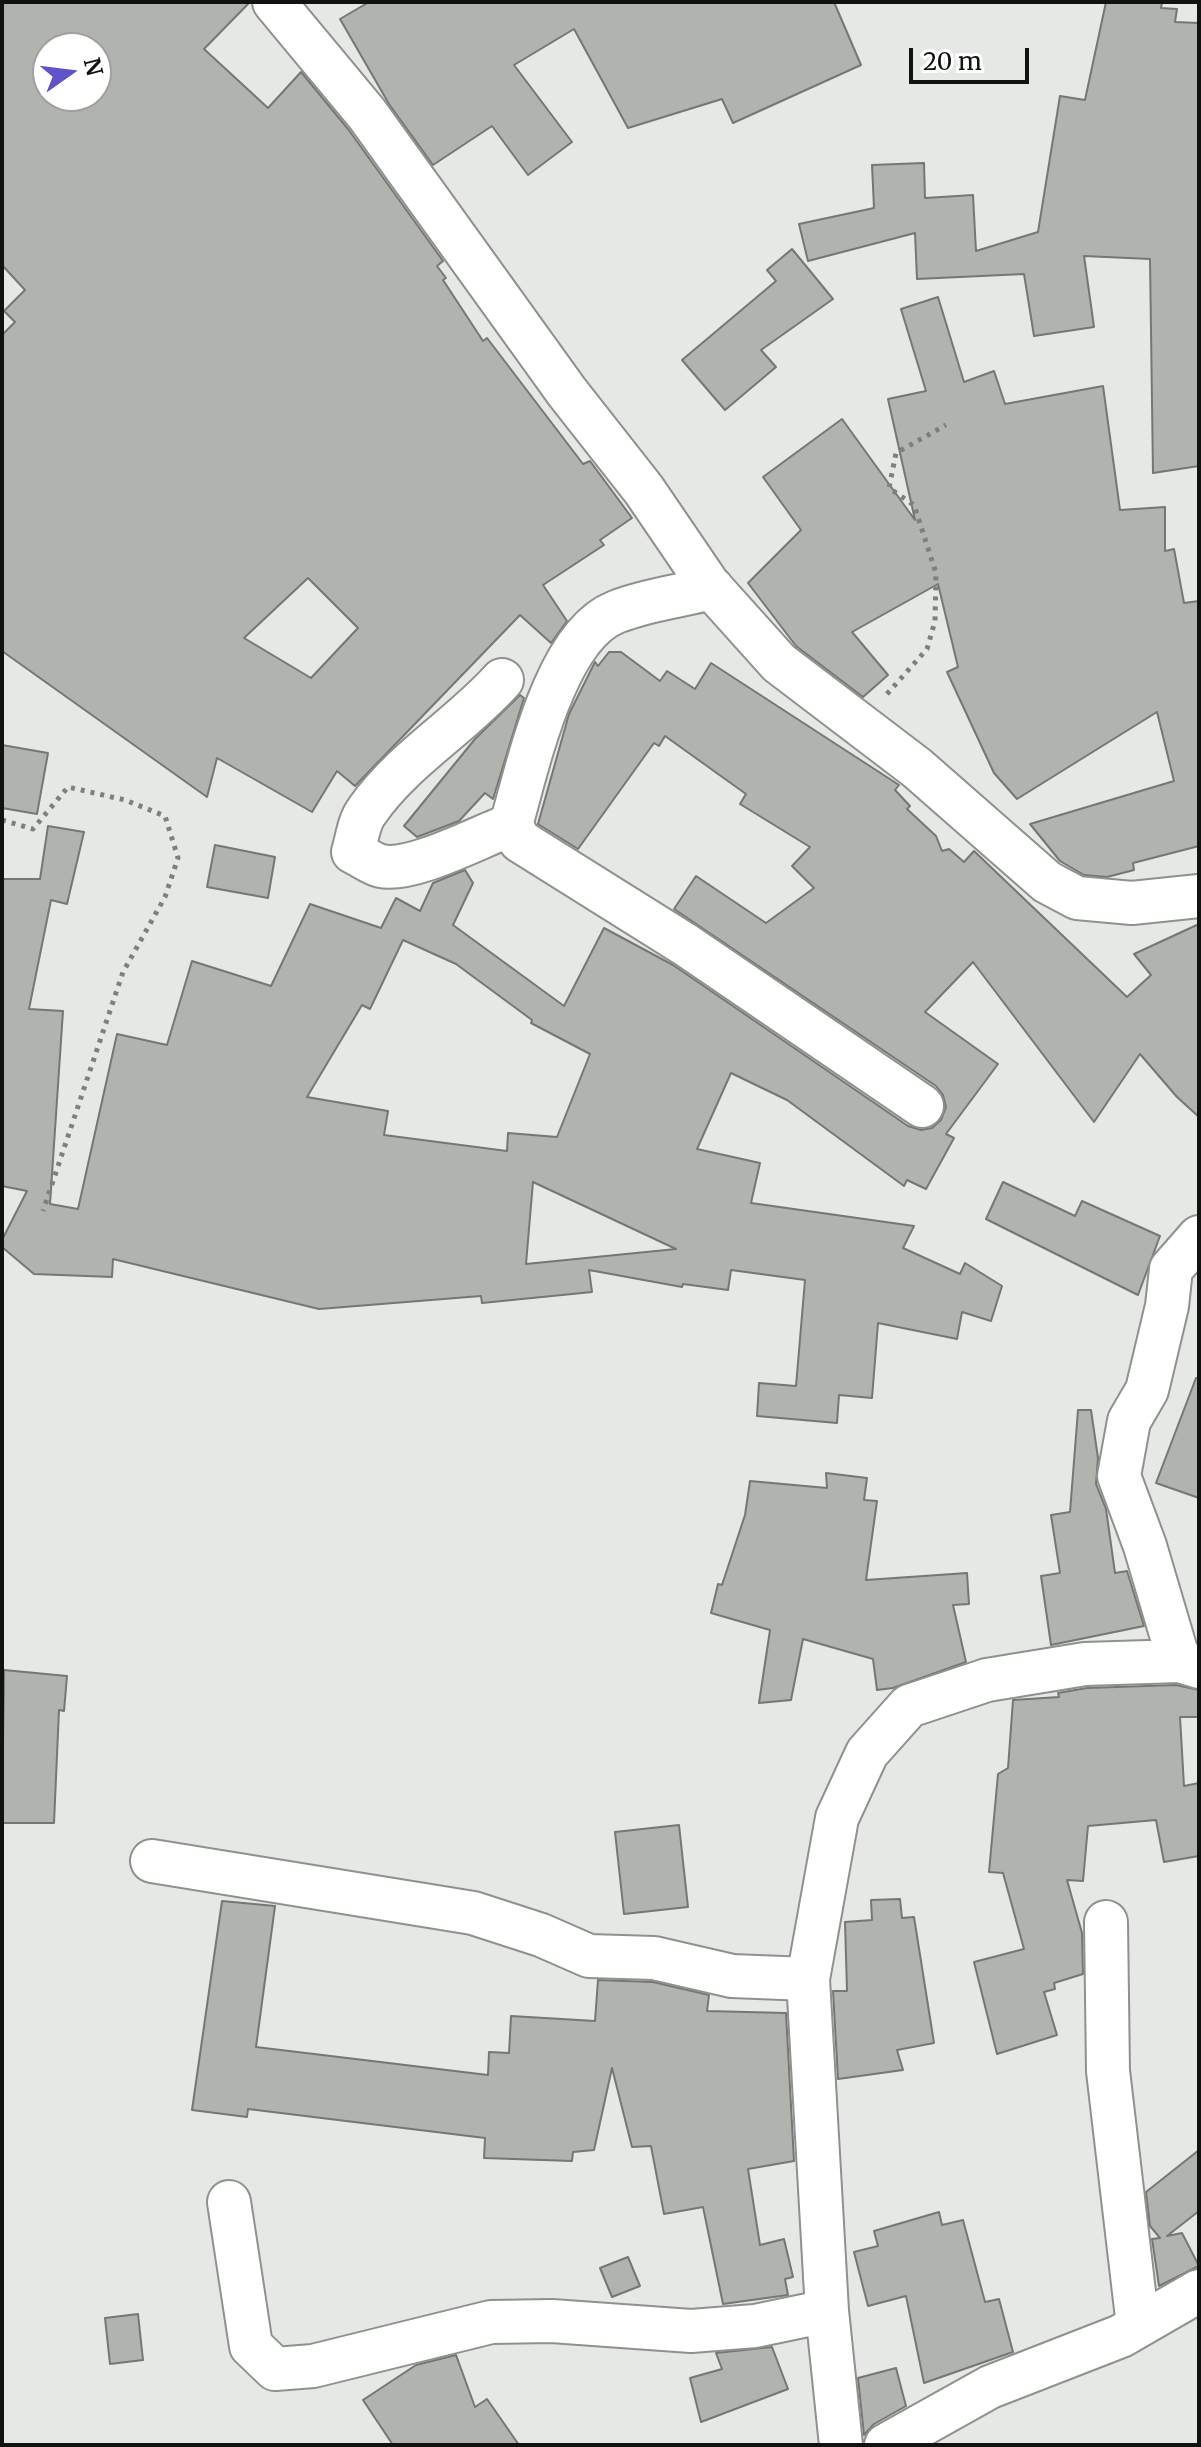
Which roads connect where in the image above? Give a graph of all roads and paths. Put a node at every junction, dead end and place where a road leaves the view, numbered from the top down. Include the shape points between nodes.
1 (274, 2) edge
2 (946, 425) dead end
3 (712, 588) junction
4 (502, 680) dead end
5 (861, 726) junction
6 (2, 820) edge
7 (511, 825) junction
8 (1199, 896) edge
9 (922, 1106) dead end
10 (43, 1211) dead end
11 (1199, 1237) edge
12 (1189, 1664) edge
13 (152, 1861) dead end
14 (1106, 1922) dead end
15 (808, 1979) junction
16 (229, 2202) dead end
17 (1199, 2291) edge
18 (827, 2311) junction
19 (1138, 2326) junction
20 (841, 2445) edge
21 (886, 2445) edge

1 - 3 street via 358,103
2 - 5 path via 896,453 889,488 914,505 936,573 935,621 927,649
3 - 5 street via 779,663
3 - 7 street via 615,612 584,633 558,676
4 - 7 street via 365,812 353,852 382,867 422,862
5 - 8 street via 1047,882 1077,898 1132,903
6 - 10 path via 33,829 68,787 165,816 178,858 165,897 123,972
7 - 9 street via 520,841 686,945
11 - 12 street via 1171,1269 1147,1390 1129,1421 1119,1476
12 - 15 street via 1085,1664 987,1680 909,1706 867,1753 837,1818
13 - 15 street via 473,1913 589,1956 654,1958 732,1976
14 - 19 street via 1108,2071
15 - 18 street
16 - 18 street via 251,2346 275,2369 313,2366 491,2322 691,2331 755,2326
17 - 19 street
18 - 20 street
19 - 21 street via 990,2387

